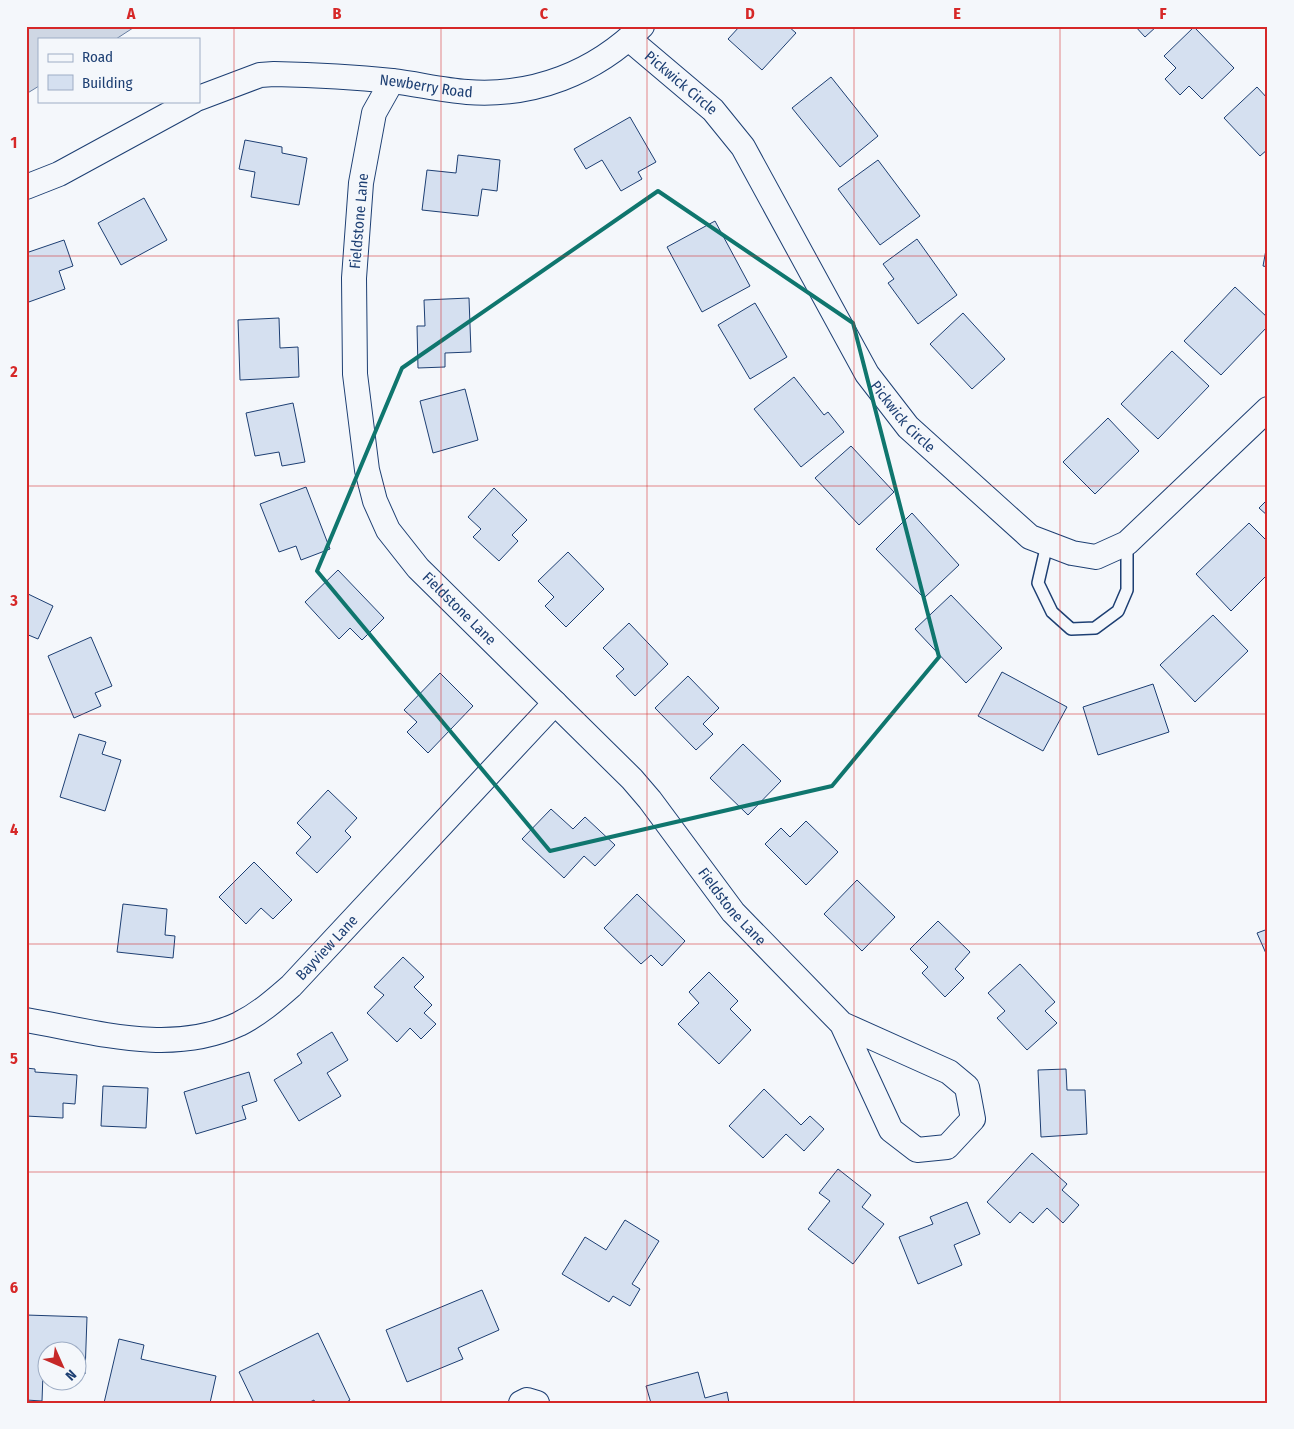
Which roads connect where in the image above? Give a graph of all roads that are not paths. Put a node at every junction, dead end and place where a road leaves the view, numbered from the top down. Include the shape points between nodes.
1 (635, 33) edge
2 (392, 81) junction
3 (200, 98) edge
4 (191, 102) edge
5 (26, 187) edge
6 (1268, 409) edge
7 (1127, 543) junction
8 (1047, 544) junction
9 (555, 703) junction
10 (26, 1020) edge
11 (842, 1024) junction
12 (521, 1403) edge
13 (537, 1403) edge

1 - 2 street, Newberry Road via 604,58 572,76 538,87 502,93 466,92
1 - 8 street, Pickwick Circle via 713,110 743,147 867,374 908,427 1030,537
2 - 3 street, Newberry Road via 260,75
2 - 9 street, Fieldstone Lane via 374,113 365,155 354,278 356,374 367,470 375,501 388,530 407,556
4 - 5 street via 59,174
6 - 7 street, Pickwick Circle
7 - 8 street, Pickwick Circle via 1096,557
7 - 8 lane via 1127,590 1118,611 1095,628 1071,629 1052,612 1038,583
9 - 10 street, Bayview Lane via 291,986 267,1007 239,1024 208,1035 176,1041 144,1041
9 - 11 street, Fieldstone Lane via 632,779 733,912
11 - 11 street, Fieldstone Lane via 891,1130 917,1150 947,1148 973,1119 967,1087 949,1072
12 - 13 street via 527,1400

